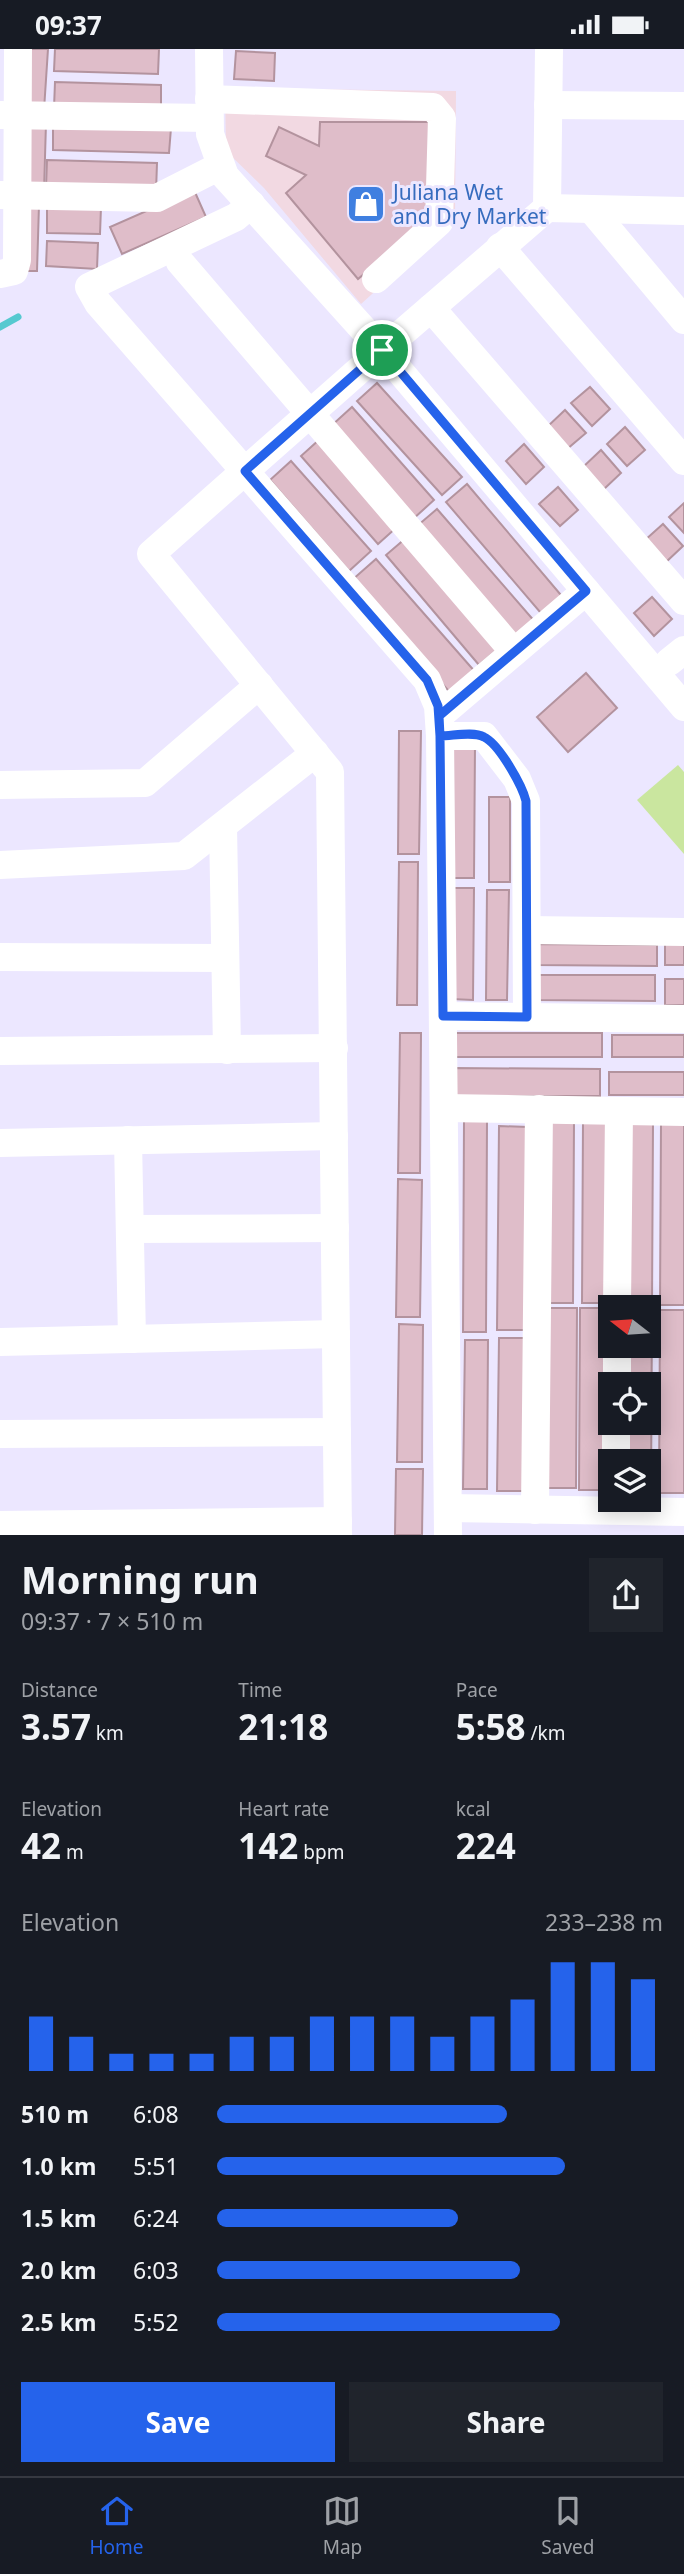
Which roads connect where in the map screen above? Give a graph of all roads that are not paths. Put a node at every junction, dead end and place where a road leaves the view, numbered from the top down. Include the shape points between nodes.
1 (18, 49) edge
2 (209, 49) edge
3 (549, 49) edge
4 (548, 105) junction
5 (684, 106) edge
6 (209, 109) junction
7 (9, 115) edge
8 (220, 166) junction
9 (8, 195) edge
10 (251, 204) junction
11 (547, 208) junction
12 (591, 209) junction
13 (684, 211) edge
14 (500, 247) junction
15 (180, 262) dead end
16 (0, 274) edge
17 (376, 279) dead end
18 (431, 308) junction
19 (680, 310) edge
20 (388, 345) junction
21 (311, 413) junction
22 (684, 461) edge
23 (245, 471) junction
24 (586, 591) junction
25 (684, 601) edge
26 (514, 652) junction
27 (259, 685) junction
28 (684, 707) edge
29 (440, 726) junction
30 (315, 753) junction
31 (0, 785) edge
32 (223, 826) junction
33 (0, 865) edge
34 (527, 930) junction
35 (684, 932) edge
36 (0, 957) edge
37 (225, 958) junction
38 (443, 1016) junction
39 (527, 1017) junction
40 (684, 1019) edge
41 (334, 1048) junction
42 (227, 1049) junction
43 (0, 1051) edge
44 (444, 1108) junction
45 (539, 1109) junction
46 (619, 1111) junction
47 (684, 1112) edge
48 (334, 1136) junction
49 (128, 1140) junction
50 (0, 1143) edge
51 (335, 1228) junction
52 (130, 1229) junction
53 (617, 1295) edge
54 (336, 1334) junction
55 (132, 1339) junction
56 (0, 1342) edge
57 (337, 1432) junction
58 (0, 1434) edge
59 (598, 1506) edge
60 (536, 1510) junction
61 (661, 1510) edge
62 (684, 1512) edge
63 (448, 1521) edge
64 (0, 1525) edge
65 (338, 1528) edge

1 - 7 street
2 - 6 street
3 - 4 street
4 - 5 street
4 - 11 street
6 - 7 street
6 - 8 street via 210,134
6 - 17 street via 433,107 440,112 439,222
7 - 9 street
8 - 9 street via 157,198
8 - 10 street
9 - 16 street via 18,260 14,271
10 - 20 street
10 - 23 street via 236,217 89,287
11 - 12 street
11 - 14 street
12 - 13 street
12 - 19 street
14 - 18 street
14 - 22 street
15 - 21 street
18 - 20 street
18 - 25 street
20 - 21 street
20 - 24 street
21 - 23 street
21 - 26 street
23 - 27 street via 151,554
23 - 29 street via 427,680 435,694
24 - 26 street
24 - 28 street
26 - 29 street
27 - 30 street
27 - 31 street via 145,783
29 - 34 street via 484,736 522,787 526,801
29 - 38 street
30 - 32 street
30 - 41 street via 330,772
32 - 33 street via 184,856
32 - 37 street
34 - 35 street
34 - 39 street
36 - 37 street
37 - 42 street
38 - 39 street
38 - 44 street
39 - 40 street
41 - 42 street
41 - 48 street
42 - 43 street
44 - 45 street
44 - 63 street
45 - 46 street
45 - 60 street
46 - 47 street
46 - 53 street
48 - 49 street
48 - 51 street
49 - 50 street
49 - 52 street
51 - 52 street
51 - 54 street
52 - 55 street
54 - 55 street
54 - 57 street
55 - 56 street
57 - 58 street
57 - 65 street
59 - 60 street
60 - 63 street
61 - 62 street
64 - 65 street

